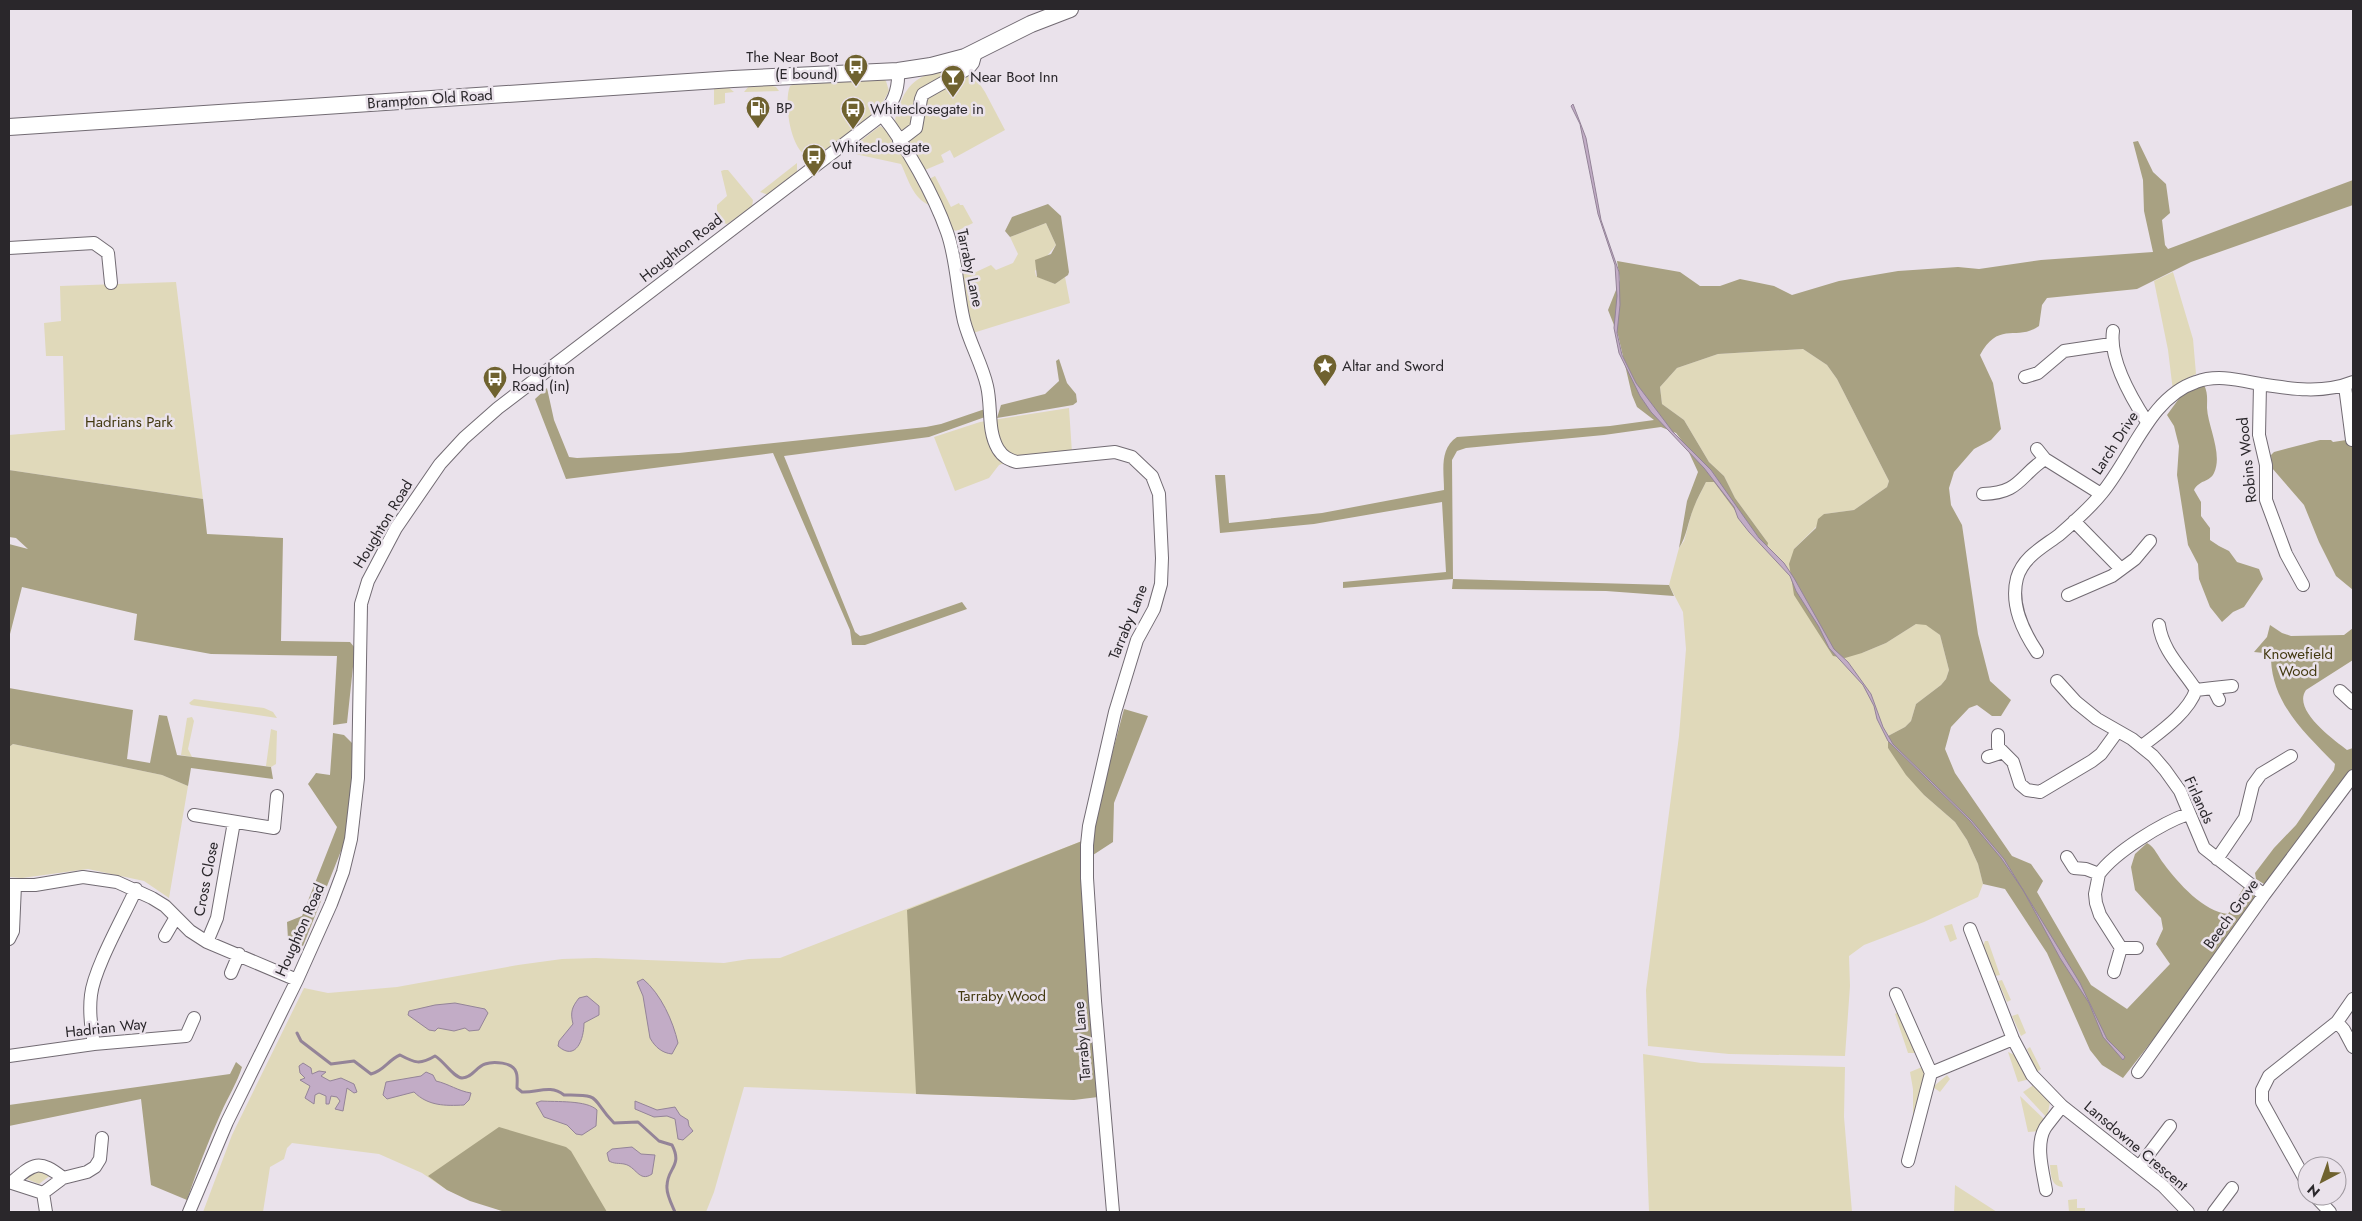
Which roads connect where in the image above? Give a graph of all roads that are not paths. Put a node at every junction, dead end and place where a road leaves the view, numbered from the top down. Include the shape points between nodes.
1 (1070, 9) edge
2 (976, 52) junction
3 (898, 71) junction
4 (882, 115) junction
5 (9, 127) edge
6 (899, 141) junction
7 (9, 248) edge
8 (111, 283) dead end
9 (2023, 377) dead end
10 (2260, 384) junction
11 (2349, 384) edge
12 (2147, 422) junction
13 (2352, 440) edge
14 (2037, 449) dead end
15 (2045, 459) junction
16 (1983, 494) dead end
17 (2102, 494) junction
18 (2074, 521) junction
19 (2150, 541) dead end
20 (2120, 568) junction
21 (2303, 584) dead end
22 (2068, 595) dead end
23 (2159, 625) dead end
24 (2038, 652) dead end
25 (2058, 682) dead end
26 (2232, 686) dead end
27 (2196, 690) junction
28 (2340, 691) dead end
29 (2353, 703) edge
30 (2117, 732) junction
31 (1998, 735) dead end
32 (2142, 746) junction
33 (2002, 752) junction
34 (2291, 756) dead end
35 (1988, 757) dead end
36 (2353, 776) edge
37 (277, 796) dead end
38 (2188, 814) junction
39 (194, 815) dead end
40 (234, 822) junction
41 (2067, 857) dead end
42 (2217, 859) junction
43 (2098, 874) junction
44 (12, 885) edge
45 (136, 889) junction
46 (2264, 894) junction
47 (176, 917) junction
48 (1970, 929) dead end
49 (165, 936) dead end
50 (9, 939) edge
51 (207, 942) junction
52 (2121, 948) junction
53 (2137, 948) dead end
54 (239, 954) junction
55 (2114, 972) dead end
56 (231, 973) dead end
57 (296, 980) junction
58 (1896, 994) dead end
59 (2353, 999) edge
60 (194, 1018) dead end
61 (2337, 1022) junction
62 (2013, 1039) junction
63 (94, 1044) junction
64 (2353, 1047) edge
65 (9, 1056) edge
66 (2138, 1072) dead end
67 (1931, 1073) junction
68 (2062, 1106) junction
69 (2170, 1126) dead end
70 (102, 1138) dead end
71 (1908, 1162) dead end
72 (2297, 1165) edge
73 (2139, 1167) junction
74 (63, 1178) junction
75 (10, 1182) edge
76 (2232, 1188) dead end
77 (2046, 1190) dead end
78 (44, 1192) junction
79 (46, 1212) edge
80 (189, 1212) edge
81 (1113, 1212) edge
82 (2188, 1212) edge
83 (2214, 1212) edge

1 - 2 main road, Brampton Old Road via 1031,24
2 - 3 main road, Brampton Old Road via 931,66
2 - 6 street via 970,68 923,94 916,128
3 - 4 street, Houghton Road via 896,93
3 - 5 main road, Brampton Old Road
4 - 6 street, Tarraby Lane
4 - 57 street, Houghton Road via 498,408 464,438 427,481 374,568 360,604 358,778 351,839 331,904
6 - 81 street, Tarraby Lane via 922,180 952,249 964,322 986,384 990,426 998,450 1005,458 1016,462 1115,452 1126,454 1152,476 1160,494 1162,558 1158,594 1127,666 1087,845 1095,1001
7 - 8 street via 94,243 108,254
9 - 12 street via 2038,372 2064,351 2112,338 2130,392
10 - 11 street, Larch Drive via 2316,390
10 - 12 street, Larch Drive via 2230,378 2196,382 2173,395
10 - 21 street, Robins Wood via 2259,435 2266,465 2266,500 2286,554
11 - 13 street, Larch Drive
12 - 17 street, Larch Drive
14 - 15 street
15 - 16 street via 2009,490
15 - 17 street
17 - 18 street, Larch Drive
18 - 20 street
18 - 24 street, Larch Drive via 2028,559 2017,577 2015,599 2019,619
19 - 20 street via 2135,559
20 - 22 street via 2106,580
23 - 27 street via 2167,651
25 - 30 street, Firlands via 2076,702
26 - 27 street via 2216,694
27 - 32 street via 2182,711
28 - 29 street
30 - 32 street, Firlands
30 - 33 street via 2101,754 2040,792 2027,790 2020,784 2013,762
31 - 33 street via 1998,747
32 - 38 street, Firlands via 2173,780
33 - 35 street
34 - 42 street via 2261,774 2252,785 2245,818
36 - 46 street, Beech Grove
37 - 40 street via 274,828
38 - 42 street, Firlands via 2204,848
38 - 43 street via 2156,828 2110,860
39 - 40 street
40 - 51 street, Cross Close via 218,918
41 - 43 street via 2074,868
42 - 46 street, Firlands
43 - 52 street via 2096,903
44 - 45 street via 35,885 83,876
44 - 50 street via 13,931
45 - 47 street via 165,906
45 - 63 street via 91,993
46 - 66 street, Beech Grove
47 - 49 street
47 - 51 street
48 - 62 street, Lansdowne Crescent
51 - 54 street
52 - 53 street
52 - 55 street
54 - 56 street
54 - 57 street
57 - 80 street, Houghton Road via 227,1122
58 - 67 street
59 - 61 street
60 - 63 street, Hadrian Way via 186,1036
61 - 64 street
61 - 72 street via 2269,1076 2262,1090 2262,1102
62 - 67 street
62 - 68 street, Lansdowne Crescent via 2032,1075
63 - 65 street, Hadrian Way
67 - 71 street
68 - 73 street, Lansdowne Crescent
68 - 77 street, Lansdowne Crescent via 2044,1130 2041,1160
69 - 73 street
70 - 74 street via 100,1159 95,1166 87,1172
73 - 82 street, Lansdowne Crescent
74 - 75 street via 48,1166 38,1164
74 - 78 street
75 - 78 street
76 - 83 street
78 - 79 street

